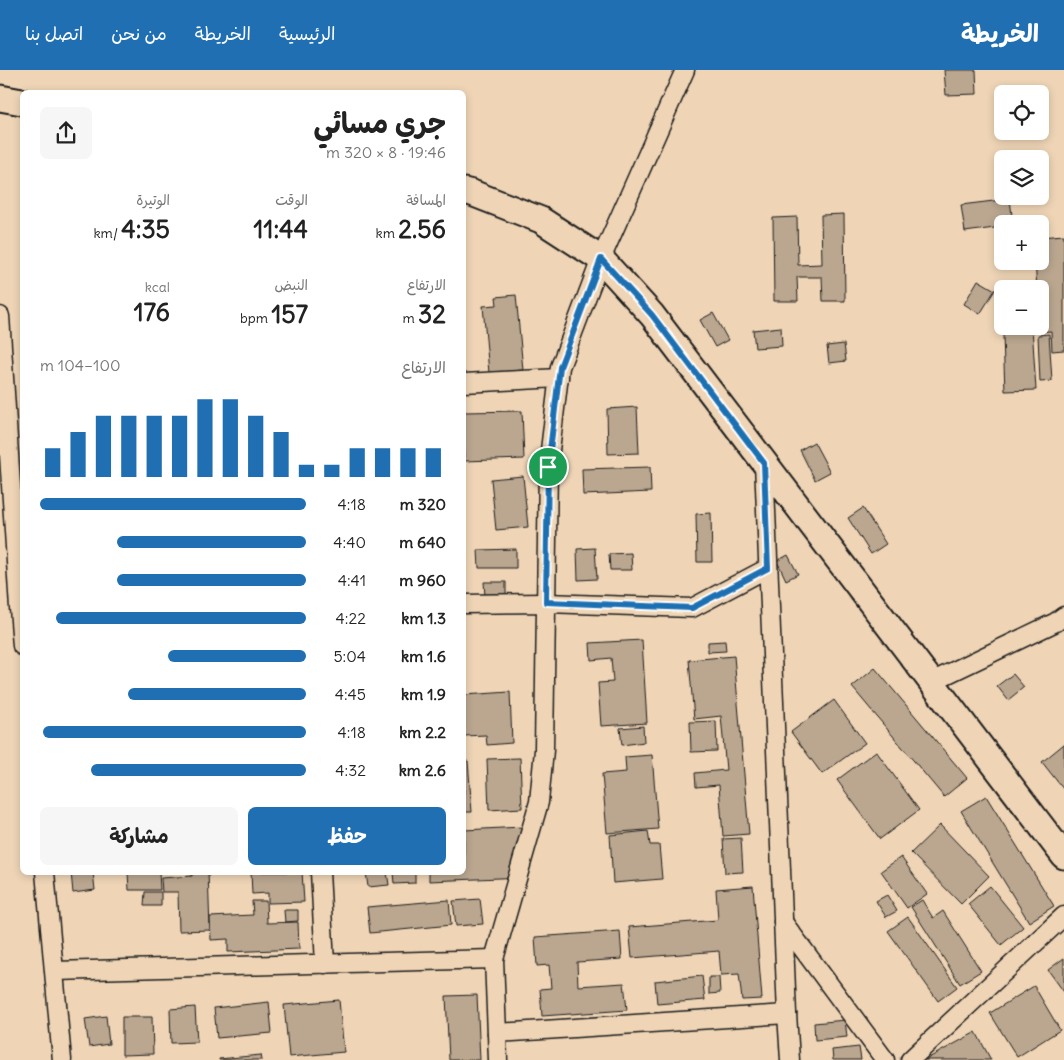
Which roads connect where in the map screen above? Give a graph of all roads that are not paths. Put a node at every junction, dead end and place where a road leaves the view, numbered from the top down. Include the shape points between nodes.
1 (684, 70) edge
2 (0, 98) edge
3 (20, 102) edge
4 (466, 192) edge
5 (601, 259) junction
6 (0, 316) edge
7 (559, 378) junction
8 (466, 384) edge
9 (14, 409) edge
10 (764, 463) junction
11 (768, 568) junction
12 (20, 573) edge
13 (546, 602) junction
14 (466, 604) edge
15 (1064, 616) edge
16 (931, 682) junction
17 (1064, 856) edge
18 (45, 875) edge
19 (320, 875) edge
20 (1064, 916) edge
21 (783, 922) junction
22 (494, 960) junction
23 (325, 964) junction
24 (55, 971) junction
25 (787, 1014) junction
26 (497, 1033) junction
27 (882, 1058) edge
28 (62, 1060) edge
29 (498, 1060) edge
30 (790, 1060) edge
31 (910, 1060) edge

1 - 5 street
2 - 3 street
4 - 5 street via 541,220
5 - 7 street via 560,367
5 - 10 street via 652,315
6 - 9 street
7 - 8 street
7 - 13 street via 548,467
9 - 12 street
10 - 11 street
10 - 16 street
11 - 13 street via 692,608
11 - 21 street
13 - 14 street
13 - 22 street via 544,750 539,802
15 - 16 street
16 - 17 street
18 - 24 street
19 - 23 street
20 - 31 street
21 - 25 street
21 - 27 street
22 - 23 street
22 - 26 street
23 - 24 street
24 - 28 street
25 - 26 street
25 - 30 street
26 - 29 street

